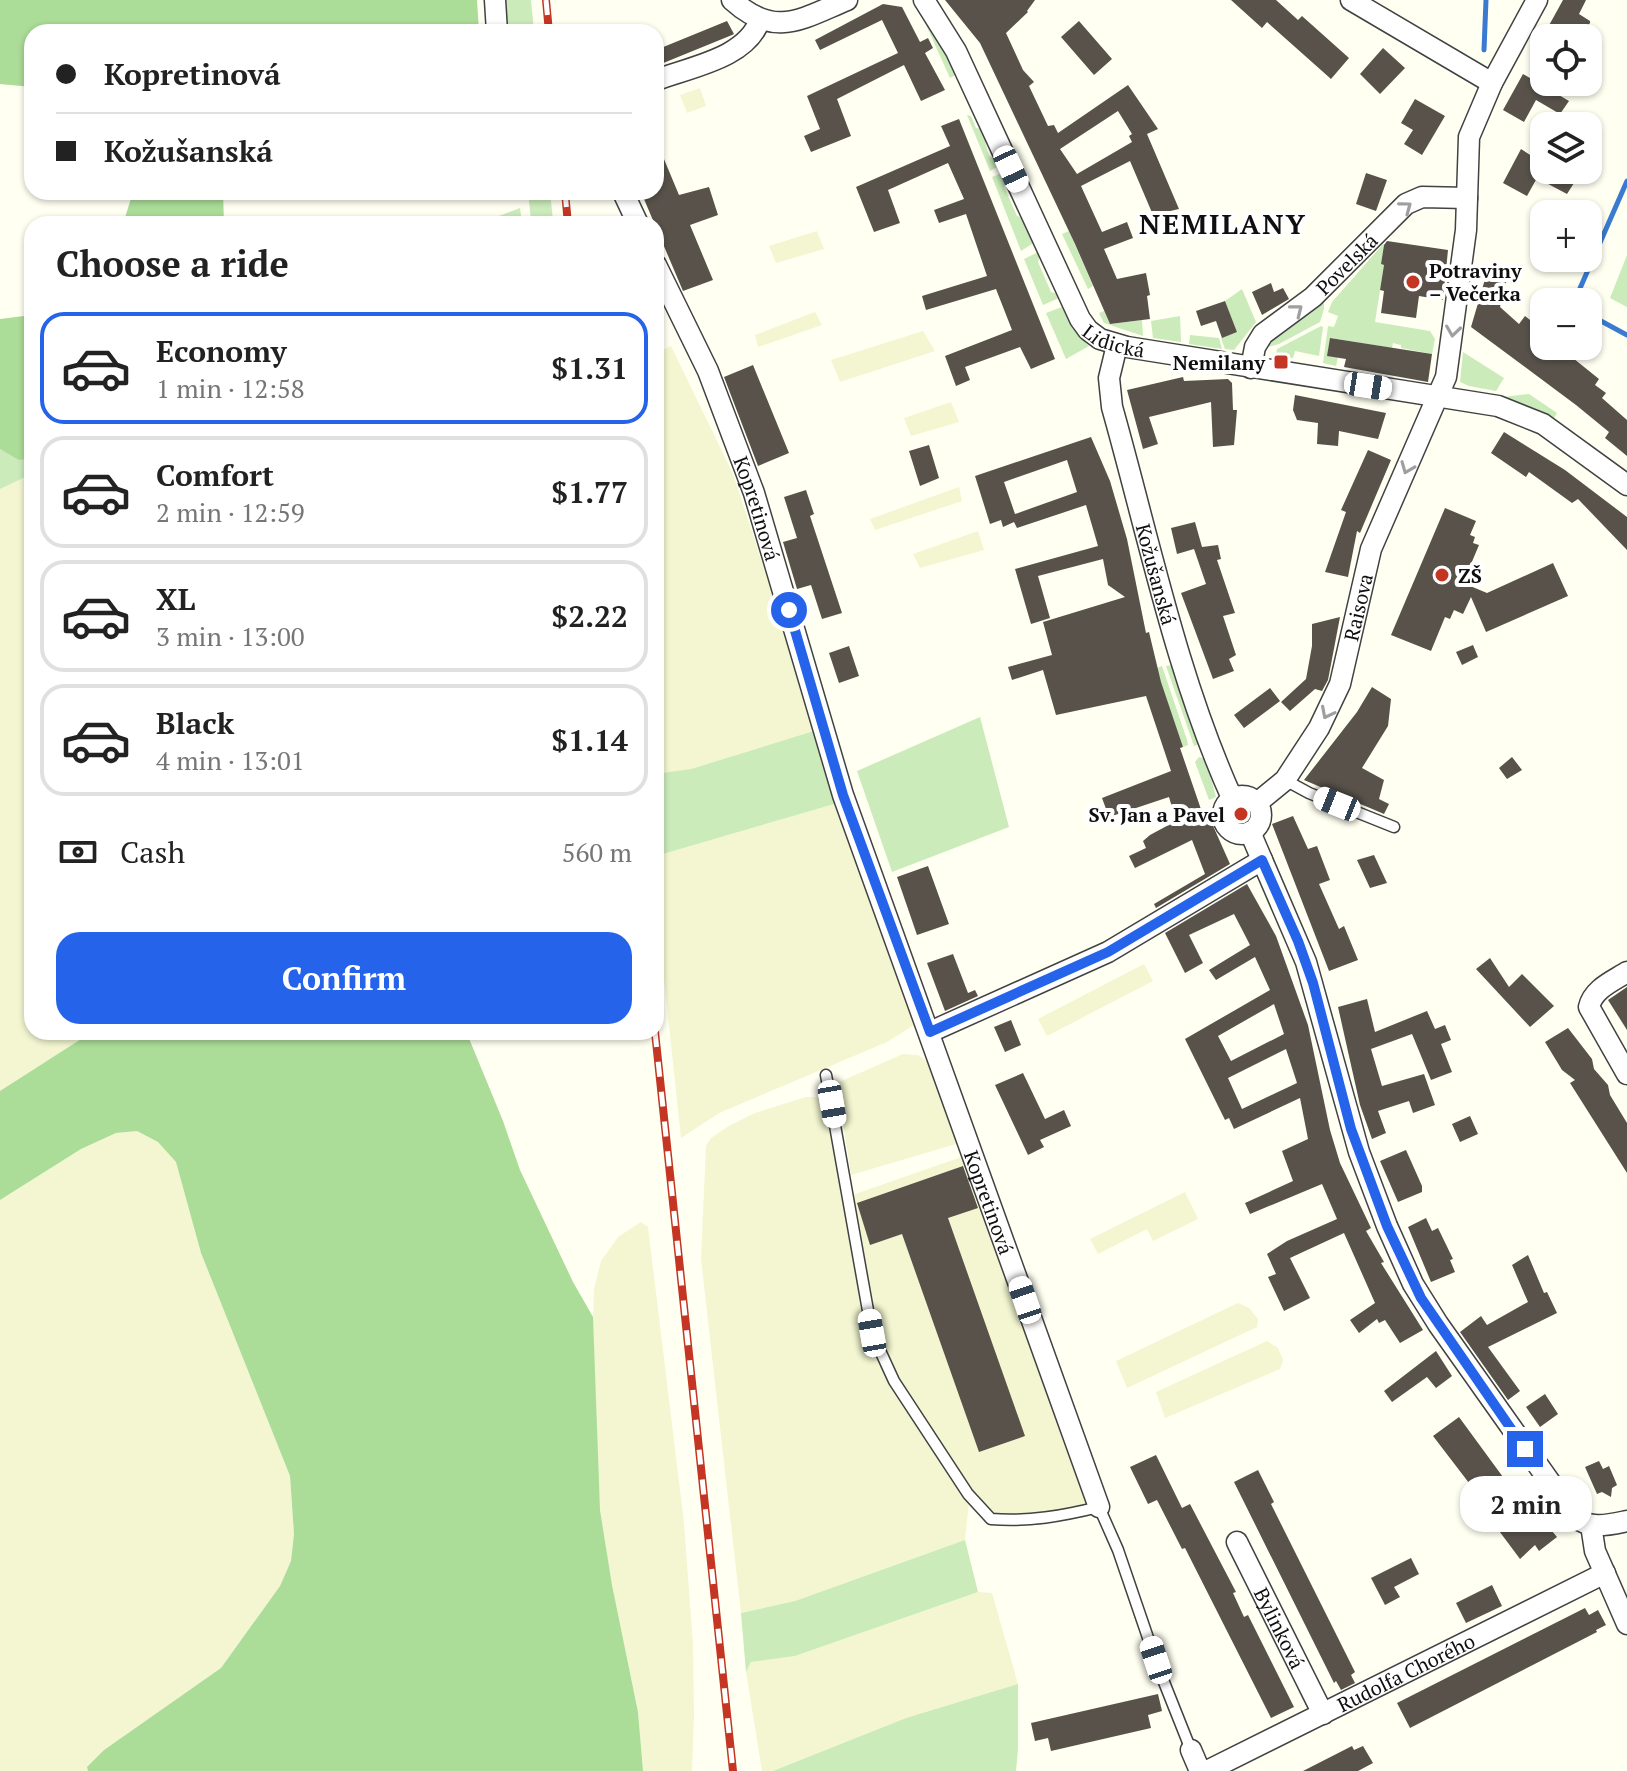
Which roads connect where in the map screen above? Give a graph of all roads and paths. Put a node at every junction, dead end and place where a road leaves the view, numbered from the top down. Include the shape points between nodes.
1 (495, 0) edge
2 (732, 0) edge
3 (847, 0) edge
4 (924, 0) edge
5 (1351, 0) edge
6 (1537, 0) edge
7 (760, 19) junction
8 (496, 24) edge
9 (664, 77) edge
10 (1492, 83) junction
11 (1467, 198) junction
12 (664, 281) edge
13 (1117, 345) junction
14 (1251, 368) junction
15 (1440, 397) junction
16 (1627, 485) edge
17 (1285, 780) junction
18 (1232, 798) junction
19 (1257, 803) junction
20 (1394, 827) dead end
21 (1250, 832) junction
22 (1262, 860) junction
23 (1627, 972) edge
24 (930, 1032) junction
25 (1627, 1074) edge
26 (826, 1075) dead end
27 (1099, 1507) junction
28 (1627, 1521) edge
29 (1591, 1525) junction
30 (1237, 1542) dead end
31 (1605, 1573) junction
32 (1627, 1624) edge
33 (1323, 1714) junction
34 (1191, 1750) joint
35 (1200, 1771) edge
36 (1207, 1771) edge

1 - 8 street
2 - 7 street
3 - 7 street via 790,22
4 - 13 street, Lidická via 956,51 1080,319 1090,332
5 - 10 street
6 - 10 street
7 - 9 street via 753,36 739,47
10 - 11 street via 1469,137
14 -> 11 street, Povelská via 1263,334 1313,297 1406,204 1422,197
11 -> 15 street via 1462,267
12 - 24 street, Kopretinová via 708,371 749,479 843,795
13 - 14 street, Lidická
13 - 18 street, Kožušanská via 1109,378 1112,407 1173,633
14 - 15 street, Lidická
15 - 16 street, Lidická via 1484,402 1528,417
15 -> 17 street, Raisova via 1371,549 1340,684
17 - 19 street, Raisova
17 - 20 lane
18 - 19 street via 1248,797
18 - 21 street, Kožušanská via 1224,808 1224,820 1237,833
19 - 21 street via 1260,819
21 - 22 street, Kožušanská
22 - 24 street via 1108,952
22 - 29 street, Kožušanská via 1313,983 1359,1152 1413,1284 1547,1481 1574,1516
23 - 25 street via 1594,994 1589,1007
24 - 27 street, Kopretinová
26 - 27 lane via 872,1333 894,1381 968,1494 991,1519 1025,1521
27 - 34 lane
28 - 29 street
29 - 31 street
30 - 33 street, Bylinková
31 - 32 street
31 - 33 street, Rudolfa Chorého
33 - 36 street, Rudolfa Chorého
34 - 35 street

